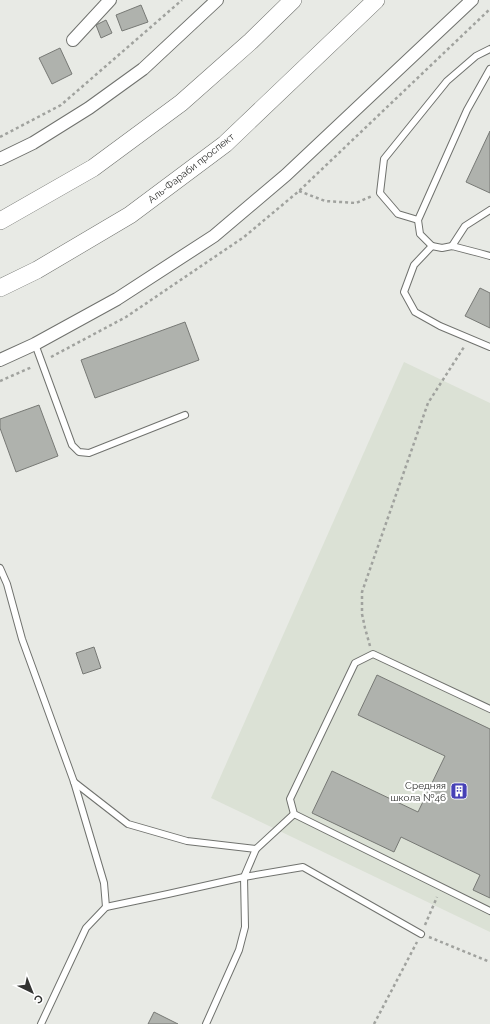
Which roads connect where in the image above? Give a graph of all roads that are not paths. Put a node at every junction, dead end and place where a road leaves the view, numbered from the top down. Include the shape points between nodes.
1 (110, 0) edge
2 (218, 0) edge
3 (293, 0) edge
4 (376, 0) edge
5 (472, 0) edge
6 (73, 40) dead end
7 (490, 49) edge
8 (490, 69) edge
9 (0, 159) edge
10 (490, 210) edge
11 (0, 220) edge
12 (418, 220) junction
13 (432, 246) junction
14 (452, 246) junction
15 (490, 256) edge
16 (0, 288) edge
17 (35, 344) junction
18 (490, 347) edge
19 (0, 360) edge
20 (185, 415) dead end
21 (0, 568) edge
22 (490, 709) edge
23 (74, 782) junction
24 (294, 814) junction
25 (256, 849) junction
26 (244, 876) junction
27 (106, 907) junction
28 (490, 911) edge
29 (421, 934) road end
30 (41, 1024) edge
31 (206, 1024) edge

1 - 6 street
2 - 9 street via 143,69 90,108 33,143
3 - 11 street via 181,103 93,168
4 - 16 street, Аль-Фараби проспект via 225,144 130,215 37,270
5 - 17 street via 286,175 214,236 117,299
7 - 12 lane via 476,56 446,81 384,159 380,193 398,214
8 - 12 lane via 467,110
10 - 14 lane via 465,226
12 - 13 lane via 420,234
13 - 14 lane
13 - 18 lane via 414,265 404,292 415,312 440,326
14 - 15 lane
17 - 19 street
17 - 20 lane via 72,445 79,452 89,453
21 - 23 lane via 7,584 22,640
22 - 24 lane via 373,654 355,663 290,799
23 - 25 lane via 128,824 187,840
23 - 27 lane via 104,882
24 - 25 lane
24 - 28 lane
25 - 26 lane
26 - 27 lane
26 - 29 lane via 303,867
26 - 31 lane via 245,927 239,950
27 - 30 lane via 86,928

